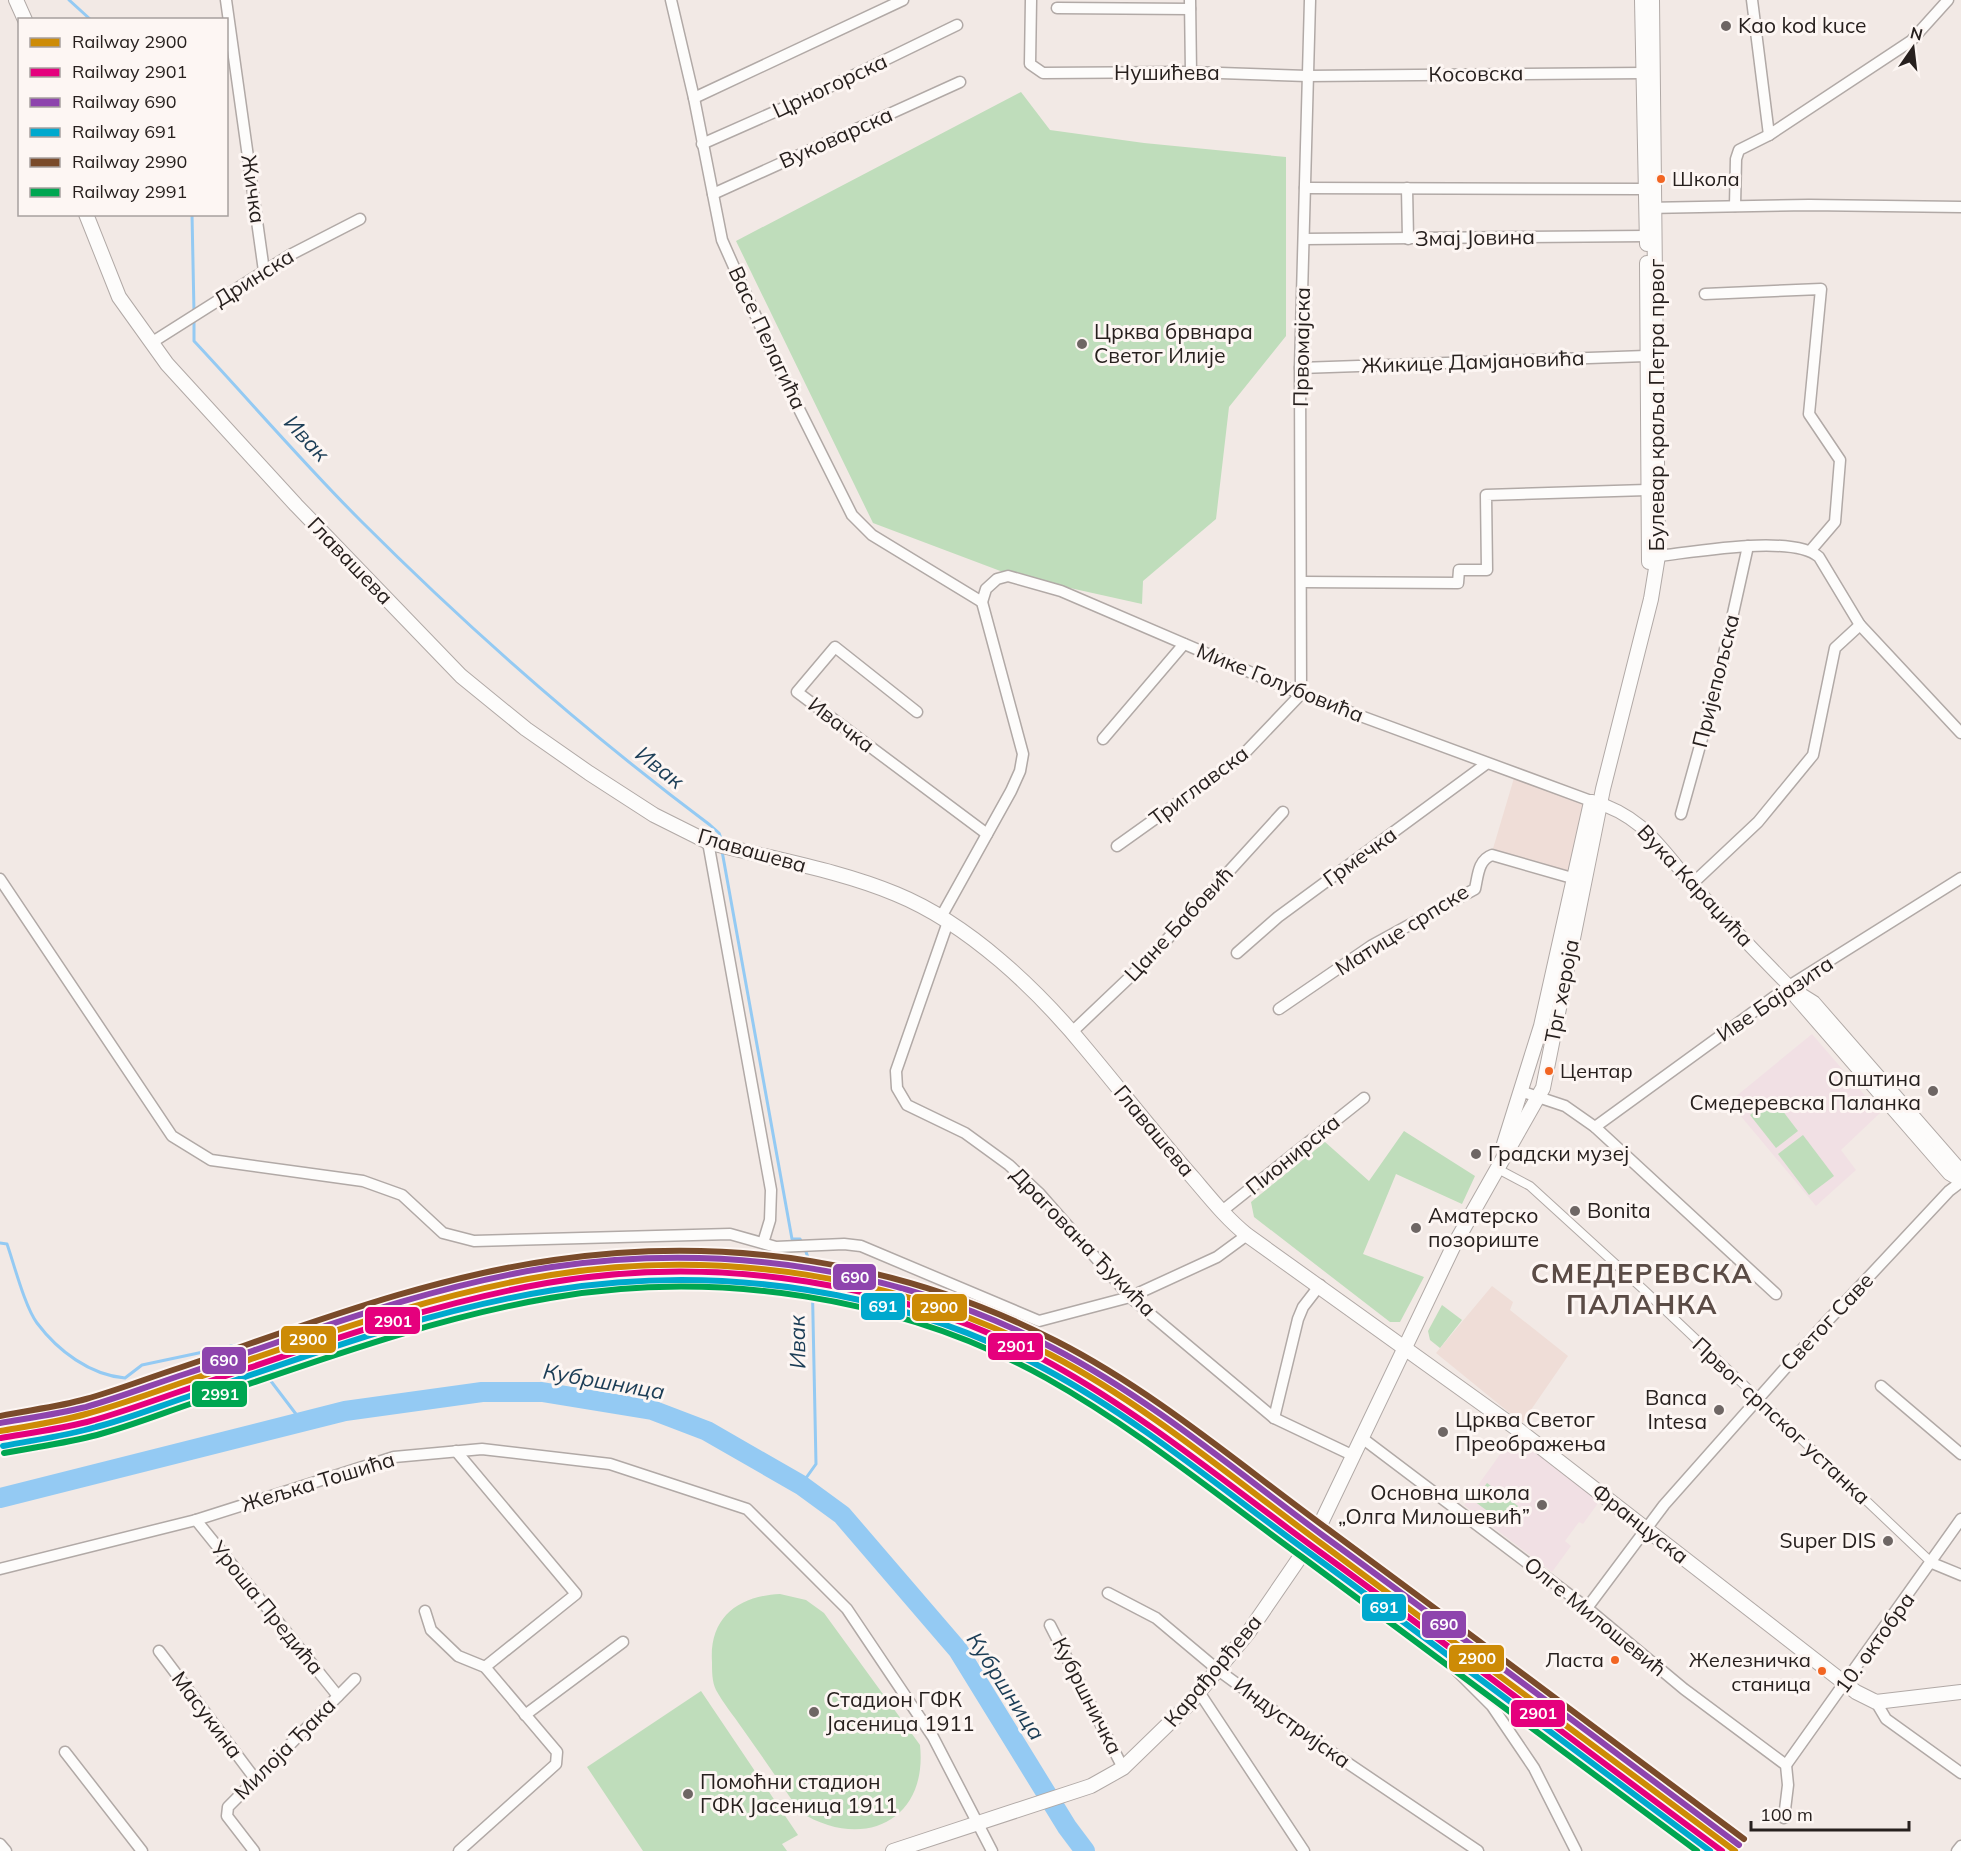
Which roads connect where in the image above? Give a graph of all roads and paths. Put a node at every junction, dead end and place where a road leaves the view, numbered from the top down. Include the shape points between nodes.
1 (16, 0) edge
2 (226, 0) edge
3 (671, 0) edge
4 (903, 0) edge
5 (1031, 0) edge
6 (1310, 0) edge
7 (1642, 0) edge
8 (1652, 0) edge
9 (1752, 0) edge
10 (1948, 0) edge
11 (1146, 4) edge
12 (1190, 5) edge
13 (1057, 8) dead end
14 (24, 18) edge
15 (957, 25) dead end
16 (1191, 72) junction
17 (1644, 73) junction
18 (1307, 76) junction
19 (960, 82) dead end
20 (694, 98) junction
21 (1769, 135) junction
22 (702, 144) junction
23 (1305, 188) junction
24 (1407, 188) junction
25 (1647, 189) junction
26 (713, 194) junction
27 (1735, 206) junction
28 (1961, 207) edge
29 (1651, 208) junction
30 (87, 216) edge
31 (360, 219) dead end
32 (1647, 236) junction
33 (1304, 239) junction
34 (1408, 239) junction
35 (264, 271) junction
36 (1705, 294) dead end
37 (151, 344) junction
38 (1646, 356) junction
39 (1300, 368) junction
40 (1647, 490) junction
41 (1748, 546) junction
42 (1811, 550) junction
43 (1658, 556) junction
44 (1303, 582) junction
45 (982, 602) junction
46 (1860, 625) junction
47 (1184, 644) junction
48 (1302, 694) junction
49 (917, 712) dead end
50 (1961, 733) edge
51 (1103, 739) dead end
52 (1485, 764) junction
53 (1595, 802) junction
54 (1283, 812) dead end
55 (1681, 814) dead end
56 (987, 834) junction
57 (712, 843) junction
58 (1117, 846) dead end
59 (0, 879) edge
60 (1961, 879) edge
61 (1580, 880) junction
62 (1692, 884) junction
63 (945, 920) junction
64 (1237, 953) dead end
65 (1789, 986) junction
66 (1279, 1009) dead end
67 (1072, 1032) junction
68 (1520, 1091) junction
69 (1539, 1095) junction
70 (1364, 1098) dead end
71 (1595, 1127) junction
72 (1496, 1168) junction
73 (1961, 1180) edge
74 (1222, 1211) junction
75 (1247, 1235) junction
76 (763, 1243) junction
77 (1320, 1285) junction
78 (531, 1286) dead end
79 (1776, 1294) dead end
80 (1130, 1297) junction
81 (1404, 1347) junction
82 (1881, 1386) dead end
83 (1756, 1399) junction
84 (1274, 1418) junction
85 (1362, 1437) junction
86 (456, 1451) junction
87 (1961, 1454) edge
88 (1354, 1456) junction
89 (1961, 1519) edge
90 (196, 1520) junction
91 (1646, 1528) junction
92 (1307, 1547) junction
93 (1322, 1558) dead end
94 (1932, 1563) junction
95 (0, 1569) edge
96 (1961, 1575) edge
97 (1108, 1593) dead end
98 (1587, 1608) junction
99 (425, 1611) dead end
100 (1050, 1625) dead end
101 (623, 1642) dead end
102 (159, 1651) dead end
103 (485, 1667) junction
104 (1218, 1670) junction
105 (355, 1679) dead end
106 (1845, 1684) junction
107 (1199, 1692) junction
108 (1961, 1692) edge
109 (338, 1696) junction
110 (1876, 1702) junction
111 (525, 1715) junction
112 (65, 1752) dead end
113 (1786, 1765) junction
114 (1124, 1768) junction
115 (1961, 1773) edge
116 (256, 1780) junction
117 (1784, 1818) dead end
118 (980, 1823) junction
119 (0, 1844) edge
120 (1961, 1846) edge
121 (464, 1850) edge
122 (6, 1851) edge
123 (142, 1851) edge
124 (254, 1851) edge
125 (893, 1851) edge
126 (992, 1851) edge
127 (1304, 1851) edge
128 (1478, 1851) edge
129 (1576, 1851) edge
130 (1957, 1851) edge

1 - 14 main road
2 - 35 street, Жичка
3 - 20 street, Васе Пелагића
4 - 20 street
5 - 16 street, Нушићева via 1030,64 1043,73
6 - 18 street, Првомајска
7 - 17 main road, Булевар краља Петра првог
8 - 29 main road, Булевар краља Петра првог
9 - 21 street
10 - 21 street via 1911,41
11 - 12 street
11 - 13 street
12 - 16 street
15 - 22 street, Црногорска
16 - 18 street, Нушићева
17 - 18 street, Косовска
17 - 25 main road, Булевар краља Петра првог
18 - 23 street, Првомајска
19 - 26 street, Вуковарска
20 - 22 street, Васе Пелагића
21 - 27 street via 1739,150
22 - 26 street, Васе Пелагића
23 - 24 street
23 - 33 street, Првомајска
24 - 25 street
24 - 34 street
25 - 29 main road, Булевар краља Петра првог
26 - 45 street, Васе Пелагића via 722,240 782,375 852,515 872,535
27 - 28 street
27 - 29 street
29 - 32 main road, Булевар краља Петра првог
29 - 43 main road, Булевар краља Петра првог
30 - 37 main road, Главашева via 112,284
31 - 35 street, Дринска
32 - 34 street, Змај Јовина
32 - 38 main road, Булевар краља Петра првог
33 - 34 street, Змај Јовина
33 - 39 street, Првомајска
35 - 37 street, Дринска
36 - 42 street via 1821,289 1809,414 1840,460 1835,522
37 - 57 main road, Главашева via 296,505 477,690 589,773 654,815
38 - 39 street, Жикице Дамјановића
38 - 40 main road, Булевар краља Петра првог
39 - 44 street, Првомајска
40 - 44 street via 1486,495 1487,570 1459,570 1458,583
40 - 53 main road, Булевар краља Петра првог via 1646,581
41 - 42 street via 1798,546
41 - 43 street
41 - 55 street, Пријепољска via 1718,681
42 - 46 street
43 - 53 main road, Булевар краља Петра првог via 1651,599
44 - 48 street, Првомајска
45 - 47 street, Мике Голубовића via 986,589 997,579 1008,576 1061,591
45 - 56 street, Драгована Ђукића via 1023,754 1011,791
46 - 50 street
46 - 62 street via 1835,648 1813,755 1758,822
47 - 48 street, Мике Голубовића
47 - 51 street
48 - 52 street, Мике Голубовића
48 - 58 street, Триглавска via 1239,759
49 - 56 street, Ивачка via 835,647 797,692
52 - 53 street, Мике Голубовића
52 - 64 street, Грмечка via 1278,917
53 - 61 main road, Трг хероја
53 - 62 street, Вука Караџића via 1621,811 1638,823
54 - 67 street, Цане Бабовић via 1151,957
56 - 63 street, Драгована Ђукића
57 - 63 main road, Главашева via 861,882 910,900
57 - 76 street via 771,1190 770,1220
59 - 76 street via 172,1136 211,1160 363,1181 402,1195 443,1233 474,1241 730,1234
60 - 65 street, Иве Бајазита
61 - 66 street, Матице српске via 1492,855 1480,866 1475,889 1371,946
61 - 68 main road, Трг хероја
61 - 69 main road, Трг хероја via 1549,1064
62 - 65 street, Вука Караџића
63 - 67 main road, Главашева via 1022,980
63 - 80 street, Драгована Ђукића via 896,1071 901,1098 916,1111 965,1133 1009,1165 1040,1194
65 - 71 street, Иве Бајазита
65 - 73 street, Вука Караџића via 1949,1174
67 - 74 main road, Главашева
68 - 69 street
68 - 72 main road, Трг хероја
69 - 71 street
69 - 72 main road, Трг хероја
70 - 74 street, Пионирска
71 - 79 street
72 - 81 main road, Трг хероја via 1452,1247
72 - 83 street, Првог српског устанка via 1530,1186
73 - 83 street, Светог Саве
74 - 75 main road, Главашева
75 - 77 main road, Главашева
75 - 80 street via 1217,1257
76 - 80 street via 776,1247 861,1246 1039,1321
77 - 81 main road, Главашева
77 - 84 street via 1298,1319
78 - 92 street via 650,1274 790,1279 838,1287 953,1324 1050,1365 1100,1396
80 - 84 street, Драгована Ђукића
81 - 85 main road, Карађорђева
81 - 91 main road, Француска
82 - 87 street
83 - 91 street, Светог Саве
83 - 94 street, Првог српског устанка
84 - 88 street, Драгована Ђукића
85 - 88 main road, Карађорђева
85 - 98 street, Олге Милошевић
86 - 90 street, Жељка Тошића via 394,1457
86 - 103 street via 576,1594
86 - 118 street, Жељка Тошића via 482,1449 610,1464 747,1509 848,1609 933,1737
88 - 92 main road, Карађорђева
89 - 94 street, 10. октобра
90 - 95 street, Жељка Тошића
90 - 109 street, Уроша Предића
91 - 98 street, Светог Саве
91 - 106 main road, Француска
92 - 104 main road, Карађорђева
93 - 129 street via 1431,1645 1492,1706 1534,1768
94 - 96 street, Првог српског устанка
94 - 106 street, 10. октобра
97 - 104 street, Индустријска via 1156,1618
98 - 113 street, Олге Милошевић via 1684,1689
99 - 103 street via 430,1630 458,1656
100 - 114 street, Кубршничка
101 - 111 street
102 - 116 street, Масукина
103 - 111 street
104 - 107 main road, Карађорђева
104 - 128 street, Индустријска
105 - 109 street, Милоја Ђака
106 - 110 main road, Француска
106 - 113 street, 10. октобра
107 - 114 main road, Карађорђева
107 - 127 street
108 - 110 main road
109 - 116 street, Милоја Ђака
110 - 115 street via 1886,1719
111 - 121 street via 557,1752 556,1764
112 - 123 street
113 - 117 street
114 - 118 main road, Карађорђева via 1091,1786
116 - 124 street, Милоја Ђака via 226,1811
118 - 125 main road, Карађорђева
118 - 126 street, Жељка Тошића
119 - 122 street
120 - 130 street

